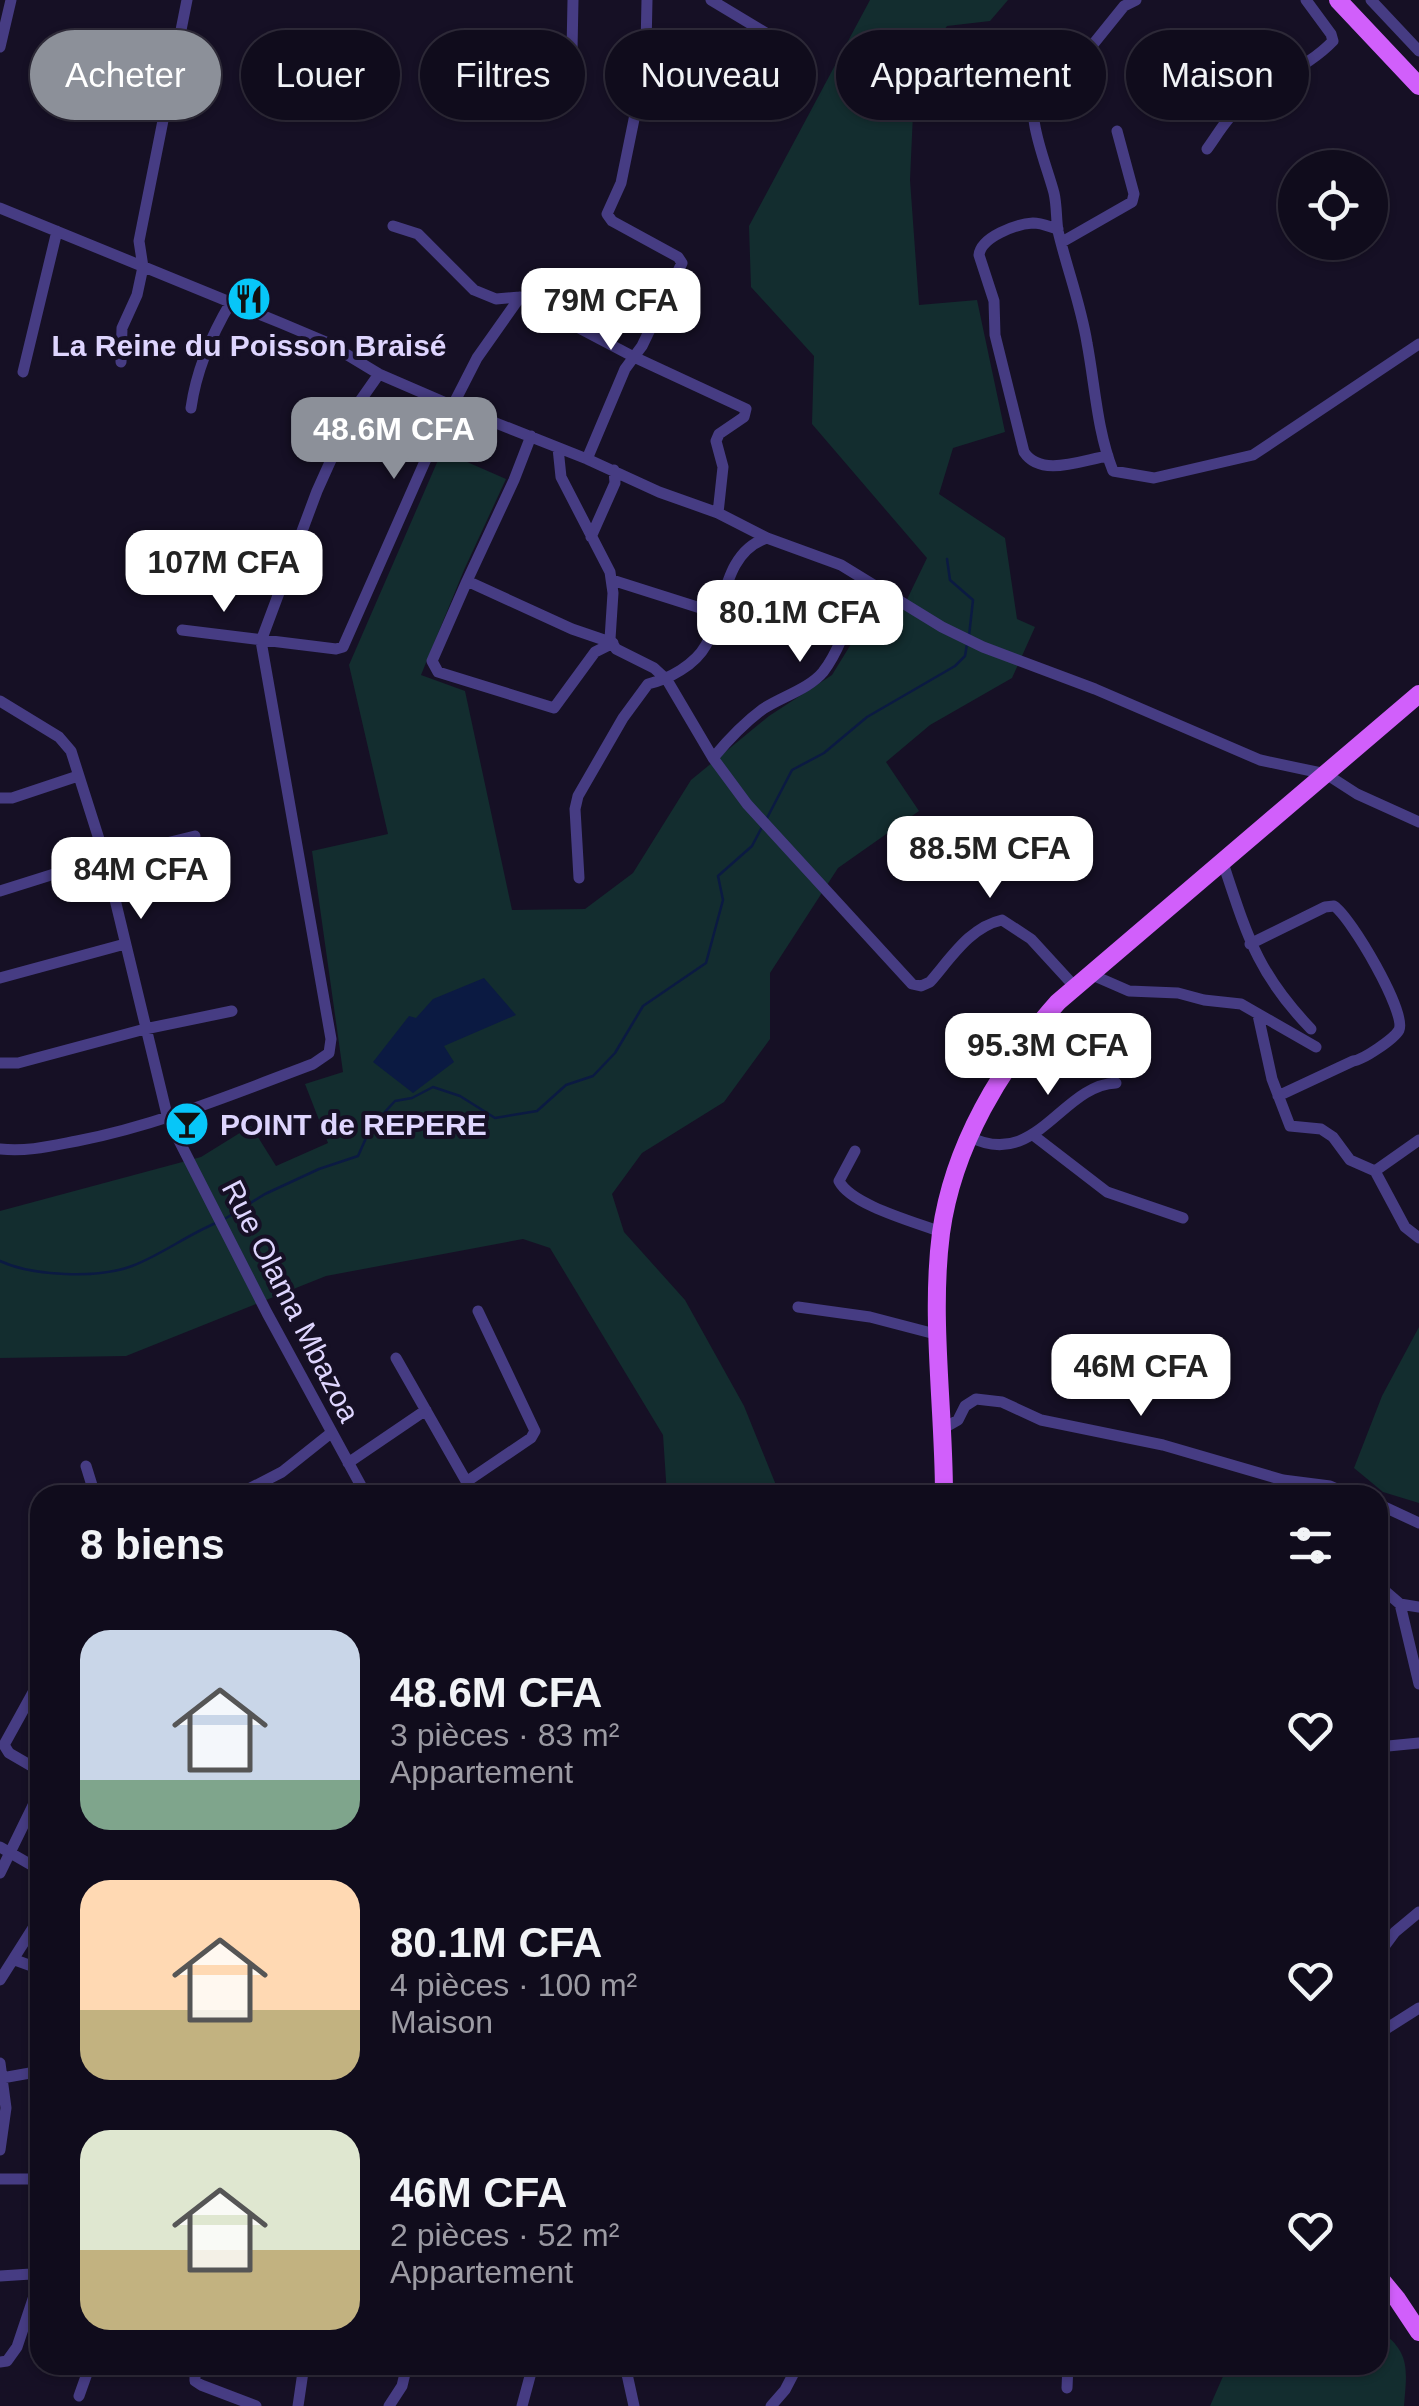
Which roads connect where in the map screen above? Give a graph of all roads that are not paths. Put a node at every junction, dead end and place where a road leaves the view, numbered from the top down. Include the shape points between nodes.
1 (11, 0) edge
2 (187, 0) edge
3 (573, 0) edge
4 (646, 0) edge
5 (711, 0) edge
6 (1136, 0) edge
7 (1306, 0) edge
8 (1338, 0) edge
9 (1371, 0) edge
10 (572, 30) edge
11 (646, 30) edge
12 (761, 30) edge
13 (0, 47) edge
14 (1419, 51) edge
15 (1419, 86) edge
16 (633, 120) edge
17 (1117, 130) dead end
18 (1207, 149) dead end
19 (0, 208) edge
20 (393, 226) dead end
21 (57, 232) junction
22 (1060, 235) junction
23 (143, 266) junction
24 (520, 296) junction
25 (231, 302) junction
26 (1419, 344) edge
27 (634, 357) junction
28 (120, 362) dead end
29 (24, 372) dead end
30 (379, 374) junction
31 (452, 406) junction
32 (191, 408) dead end
33 (530, 436) junction
34 (558, 448) junction
35 (1108, 456) junction
36 (587, 459) junction
37 (614, 470) junction
38 (718, 513) junction
39 (591, 537) junction
40 (767, 538) junction
41 (612, 580) junction
42 (467, 582) junction
43 (891, 593) junction
44 (716, 613) junction
45 (182, 630) dead end
46 (261, 641) junction
47 (613, 643) junction
48 (667, 680) junction
49 (1419, 694) edge
50 (0, 701) edge
51 (713, 758) junction
52 (1326, 774) junction
53 (78, 776) junction
54 (0, 798) edge
55 (1419, 822) edge
56 (195, 836) dead end
57 (105, 858) junction
58 (1223, 863) junction
59 (580, 878) dead end
60 (0, 891) edge
61 (125, 944) junction
62 (1250, 944) junction
63 (0, 978) edge
64 (1083, 980) junction
65 (232, 1012) dead end
66 (1258, 1015) junction
67 (1311, 1029) dead end
68 (145, 1030) junction
69 (1316, 1047) dead end
70 (0, 1062) edge
71 (1116, 1083) dead end
72 (1278, 1096) junction
73 (168, 1119) junction
74 (1034, 1134) junction
75 (968, 1136) junction
76 (1419, 1140) edge
77 (0, 1149) edge
78 (855, 1150) dead end
79 (1375, 1171) junction
80 (1184, 1218) dead end
81 (941, 1232) junction
82 (1419, 1238) edge
83 (798, 1307) dead end
84 (478, 1311) dead end
85 (939, 1335) junction
86 (396, 1358) dead end
87 (426, 1410) junction
88 (944, 1428) junction
89 (332, 1433) junction
90 (348, 1463) junction
91 (86, 1466) dead end
92 (466, 1482) junction
93 (93, 1485) edge
94 (257, 1485) edge
95 (360, 1485) edge
96 (468, 1485) edge
97 (944, 1485) edge
98 (1322, 1485) edge
99 (1388, 1508) edge
100 (1419, 1522) edge
101 (1388, 1594) edge
102 (1400, 1604) junction
103 (1419, 1606) edge
104 (1419, 1680) edge
105 (30, 1697) edge
106 (1419, 1743) edge
107 (1388, 1747) edge
108 (30, 1765) edge
109 (30, 1809) edge
110 (5, 1850) edge
111 (30, 1864) edge
112 (0, 1873) edge
113 (1419, 1912) edge
114 (30, 1934) edge
115 (1388, 1941) edge
116 (15, 1960) junction
117 (30, 1966) edge
118 (0, 1980) edge
119 (1419, 2008) edge
120 (1388, 2028) edge
121 (0, 2064) edge
122 (30, 2073) edge
123 (2, 2078) edge
124 (0, 2150) edge
125 (0, 2179) edge
126 (30, 2179) edge
127 (30, 2274) edge
128 (0, 2276) edge
129 (1388, 2288) edge
130 (30, 2308) edge
131 (1419, 2332) edge
132 (0, 2362) edge
133 (86, 2375) edge
134 (195, 2375) edge
135 (303, 2375) edge
136 (405, 2375) edge
137 (530, 2375) edge
138 (627, 2375) edge
139 (793, 2375) edge
140 (1068, 2375) edge
141 (1067, 2388) dead end
142 (79, 2396) dead end
143 (256, 2406) edge
144 (298, 2406) edge
145 (389, 2406) edge
146 (522, 2406) edge
147 (634, 2406) edge
148 (771, 2406) edge

1 - 13 street
2 - 23 street via 142,223
3 - 10 street
4 - 11 street
5 - 12 street
6 - 22 street via 1082,58 1036,87 1034,113
7 - 18 street via 1333,41 1244,102
8 - 15 main road
9 - 14 street
16 - 27 street via 621,183 606,214 682,263
17 - 22 street via 1132,202
19 - 21 street
20 - 24 street via 418,234 474,290 496,299
21 - 23 street
21 - 29 street
22 - 35 street
22 - 35 street via 1029,223 980,247 995,335 1028,459 1050,466
23 - 25 street
23 - 28 street via 122,328
24 - 27 street
24 - 31 street
25 - 30 street via 326,342
25 - 32 street via 215,329
26 - 35 street via 1254,455 1154,478 1113,471
27 - 36 street
27 - 38 street via 746,409 716,441 723,467
30 - 31 street
30 - 46 street via 353,410 316,492
31 - 33 street
31 - 46 street via 343,647
33 - 34 street
33 - 42 street
34 - 36 street
34 - 39 street via 561,477
36 - 37 street
37 - 38 street
37 - 39 street via 615,483
38 - 40 street
39 - 41 street
40 - 43 street via 841,565
40 - 44 street via 743,553
41 - 44 street
41 - 47 street
42 - 47 street
42 - 47 street via 432,661 438,672 554,708 595,652
43 - 51 street via 868,599 858,610 821,675 734,732
43 - 52 street via 983,647 1260,760
44 - 48 street via 706,645
45 - 46 street
46 - 73 street via 332,1039 329,1053 313,1064
47 - 48 street
48 - 51 street
48 - 59 street via 648,684 578,796
49 - 52 main road
50 - 53 street, Rue Olama Mbazoa via 59,737
51 - 64 street via 912,984 930,982 975,931 1002,920
52 - 55 street
52 - 58 main road
53 - 54 street
53 - 57 street, Rue Olama Mbazoa
56 - 57 street
57 - 60 street
57 - 61 street, Rue Olama Mbazoa
58 - 62 street
58 - 64 main road
61 - 63 street
61 - 68 street, Rue Olama Mbazoa
62 - 67 street via 1282,998
62 - 72 street via 1334,906 1352,923 1400,1022 1397,1033 1362,1060
64 - 66 street via 1241,1004
64 - 75 main road via 1029,1034
65 - 68 street
66 - 69 street
66 - 72 street
68 - 70 street
68 - 73 street, Rue Olama Mbazoa
71 - 74 street via 1097,1088
72 - 79 street via 1290,1126 1321,1129 1350,1160
73 - 77 street via 22,1152
73 - 89 street, Rue Olama Mbazoa
74 - 75 street via 990,1144
74 - 80 street via 1107,1192
75 - 81 main road
76 - 79 street
78 - 81 street via 839,1181 844,1191
79 - 82 street via 1405,1227
81 - 85 main road
83 - 85 street
84 - 92 street via 534,1431
85 - 88 main road
86 - 87 street
87 - 90 street
87 - 92 street
88 - 97 main road
88 - 98 street via 976,1400 1002,1402 1042,1420
89 - 90 street, Rue Olama Mbazoa
89 - 94 street
90 - 95 street, Rue Olama Mbazoa
91 - 93 street
92 - 96 street
99 - 100 street
101 - 102 street
102 - 103 street
102 - 104 street
105 - 108 street via 4,1744
106 - 107 street
109 - 110 street
110 - 111 street
110 - 112 street
113 - 115 street
114 - 116 street
116 - 117 street
116 - 118 street
119 - 120 street
121 - 123 street
122 - 123 street
123 - 124 street
125 - 126 street
127 - 128 street
129 - 131 main road
130 - 132 street via 17,2347
133 - 142 street
134 - 143 street via 200,2386
135 - 144 street
136 - 145 street
137 - 146 street
138 - 147 street
139 - 148 street
140 - 141 street

